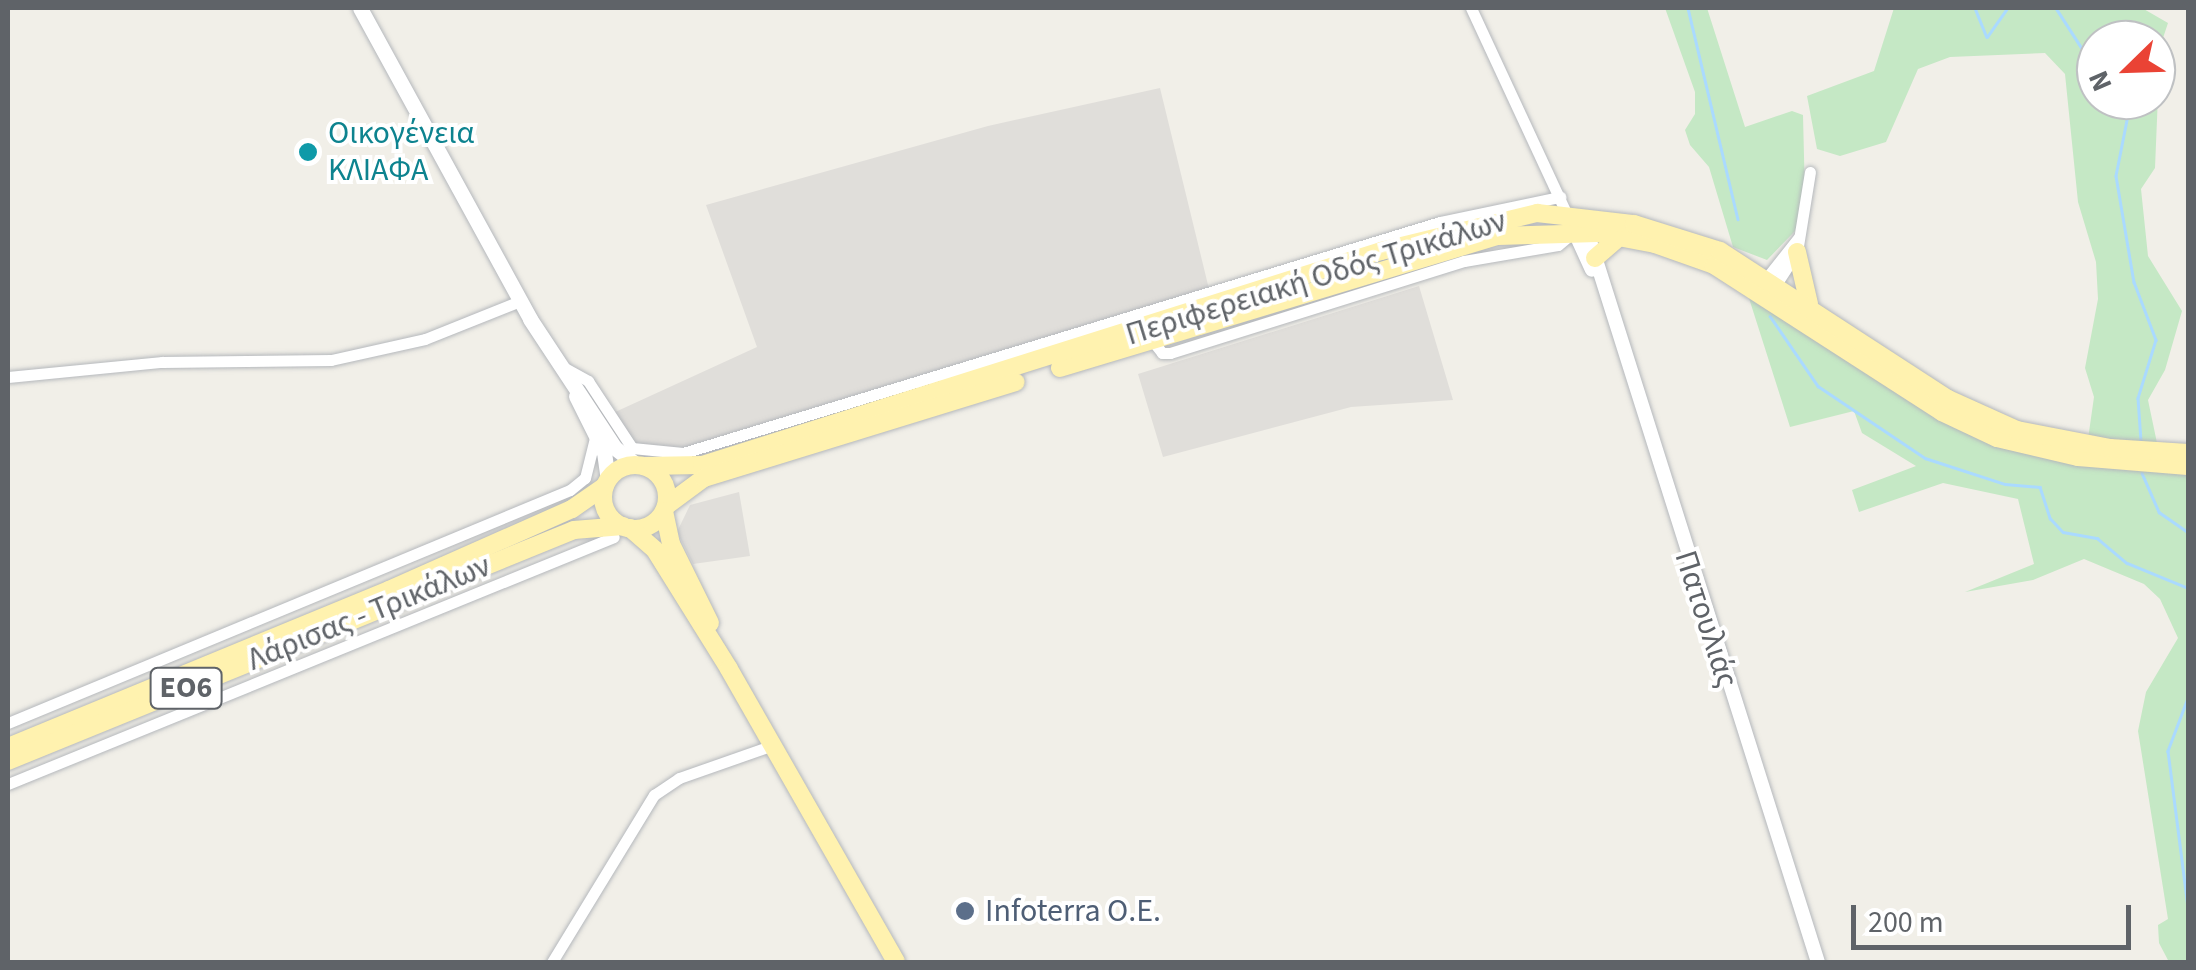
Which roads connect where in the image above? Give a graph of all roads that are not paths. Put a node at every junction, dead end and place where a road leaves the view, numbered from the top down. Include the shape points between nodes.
1 (360, 8) edge
2 (1471, 8) edge
3 (1810, 172) dead end
4 (1574, 218) junction
5 (1620, 236) junction
6 (1798, 245) junction
7 (1596, 266) junction
8 (1767, 287) junction
9 (520, 302) junction
10 (1809, 304) junction
11 (562, 367) junction
12 (8, 377) edge
13 (860, 408) junction
14 (596, 434) junction
15 (2188, 453) edge
16 (641, 465) junction
17 (2188, 466) edge
18 (607, 483) junction
19 (665, 508) junction
20 (622, 530) junction
21 (730, 669) junction
22 (8, 723) edge
23 (773, 744) junction
24 (8, 748) edge
25 (8, 761) edge
26 (8, 784) edge
27 (552, 962) edge
28 (896, 962) edge
29 (1818, 962) edge

1 - 9 main road
2 - 4 street
3 - 6 street
4 - 5 main road, Περιφερειακή Οδός Τρικάλων
4 - 7 street, Πατουλιάς
4 - 8 main road, Περιφερειακή Οδός Τρικάλων via 1683,236
4 - 13 main road, Περιφερειακή Οδός Τρικάλων via 1525,215 1454,229
4 - 19 main road, Περιφερειακή Οδός Τρικάλων via 704,478
5 - 7 main road
5 - 8 main road, Περιφερειακή Οδός Τρικάλων
6 - 8 street
6 - 10 main road
7 - 29 street, Πατουλιάς
8 - 10 main road, Περιφερειακή Οδός Τρικάλων
8 - 17 main road, Περιφερειακή Οδός Τρικάλων via 1931,406 1987,434 2078,457
9 - 11 main road
9 - 12 street via 412,342 331,360 162,362
10 - 15 main road, Περιφερειακή Οδός Τρικάλων via 1982,416 2057,440
11 - 13 street via 588,381 627,444 651,455
11 - 14 main road
11 - 16 main road via 615,448
13 - 16 main road, Περιφερειακή Οδός Τρικάλων via 702,465
14 - 18 main road
14 - 22 street via 585,478 575,488
16 - 18 main road, ΕΟ6
16 - 19 main road via 661,477
18 - 20 main road via 608,514
18 - 24 main road, Λάρισας - Τρικάλων / ΕΟ6 via 572,509
19 - 20 main road, ΕΟ6 via 650,525
19 - 21 main road via 672,544
20 - 21 main road via 655,550
20 - 25 main road, Λάρισας - Τρικάλων / ΕΟ6 via 574,530
20 - 26 street
21 - 23 main road
23 - 27 street via 679,778 654,794
23 - 28 main road

